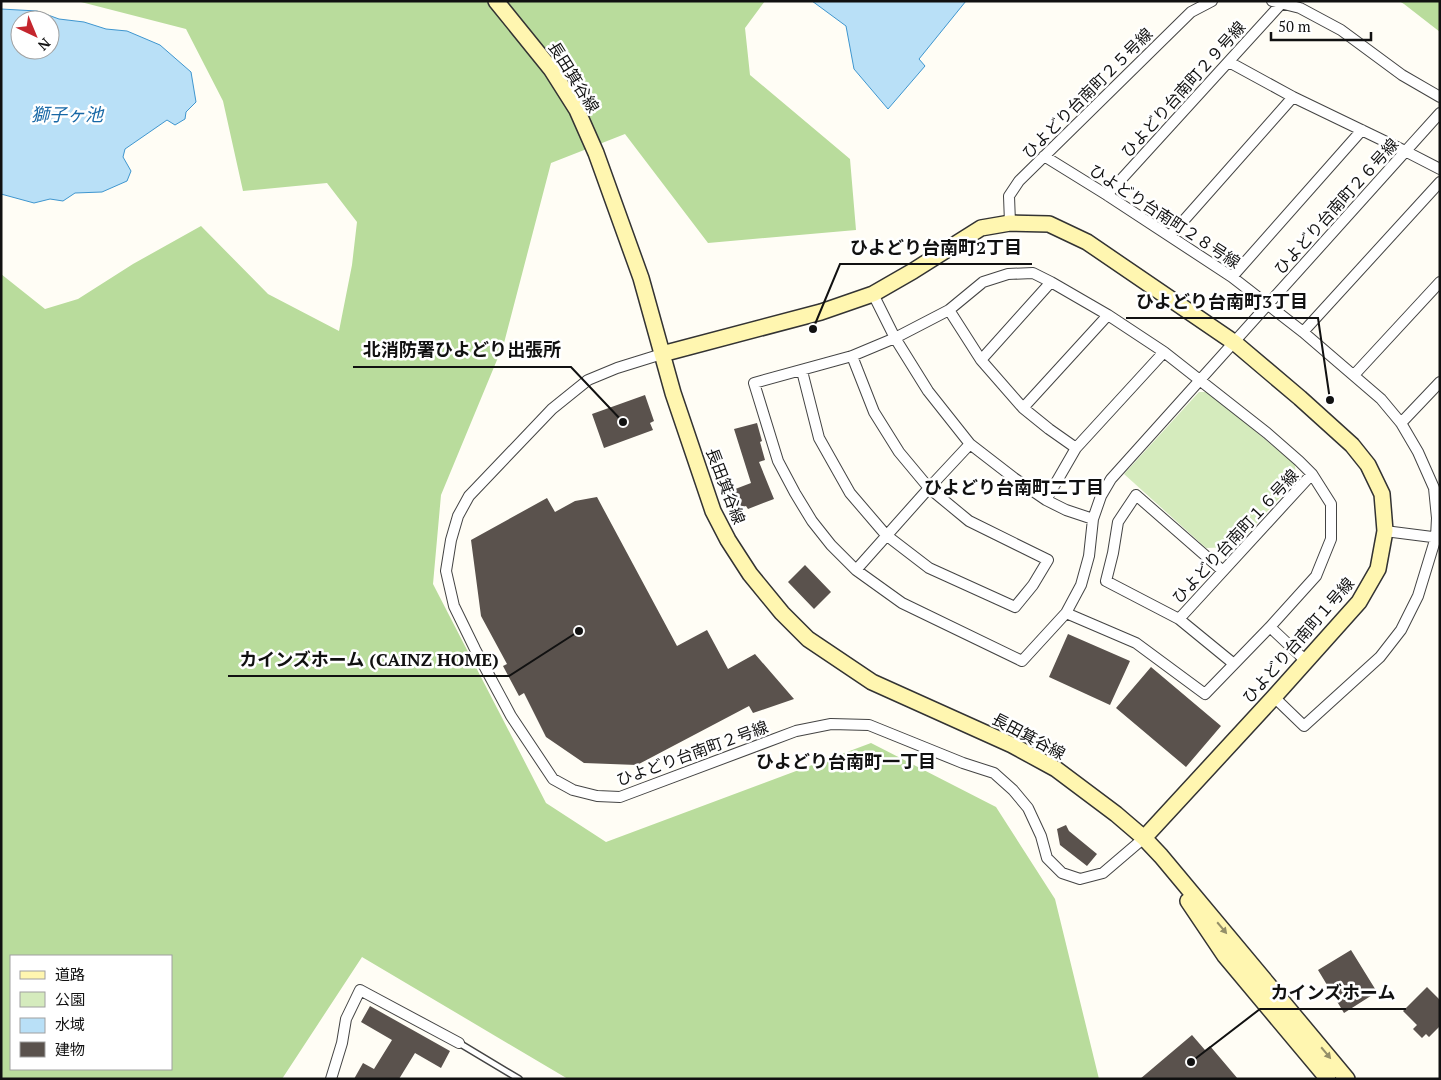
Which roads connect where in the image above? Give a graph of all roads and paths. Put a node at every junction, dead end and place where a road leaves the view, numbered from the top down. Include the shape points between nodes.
1 (496, 1) edge
2 (1212, 1) edge
3 (1276, 3) edge
4 (1229, 62) junction
5 (1293, 97) junction
6 (1440, 97) edge
7 (1440, 113) edge
8 (1362, 130) junction
9 (1405, 151) junction
10 (1044, 156) junction
11 (1440, 169) edge
12 (1440, 182) edge
13 (1107, 195) junction
14 (1010, 223) junction
15 (1170, 236) junction
16 (1232, 277) junction
17 (1051, 282) junction
18 (1440, 282) edge
19 (873, 294) junction
20 (1268, 305) junction
21 (949, 310) junction
22 (1108, 315) junction
23 (1303, 332) junction
24 (895, 338) junction
25 (1235, 343) junction
26 (1164, 352) junction
27 (662, 354) junction
28 (852, 356) junction
29 (981, 360) junction
30 (802, 371) junction
31 (1354, 375) junction
32 (1201, 380) junction
33 (1440, 382) edge
34 (1023, 408) junction
35 (1402, 423) junction
36 (970, 444) junction
37 (1076, 448) junction
38 (1312, 474) junction
39 (1437, 485) edge
40 (929, 488) junction
41 (1046, 500) junction
42 (1093, 519) junction
43 (1385, 531) junction
44 (886, 535) junction
45 (1438, 538) edge
46 (856, 570) junction
47 (1223, 570) junction
48 (1066, 613) junction
49 (1179, 619) junction
50 (1270, 627) junction
51 (1306, 661) junction
52 (1234, 664) junction
53 (1274, 697) junction
54 (1144, 838) junction
55 (459, 1043) joint
56 (332, 1079) edge
57 (519, 1079) edge
58 (1328, 1079) edge
59 (1348, 1079) edge

1 - 27 street, 長田箕谷線 via 551,68 577,110 641,278
2 - 10 street, ひよどり台南町２５号線 via 1190,12
3 - 4 street, ひよどり台南町２９号線
3 - 6 street via 1300,8 1342,30 1402,75
4 - 5 street
4 - 13 street, ひよどり台南町２９号線
5 - 8 street
5 - 15 street
7 - 9 street, ひよどり台南町２６号線
8 - 9 street
8 - 16 street
9 - 11 street
9 - 20 street, ひよどり台南町２６号線
10 - 13 street, ひよどり台南町２８号線
10 - 14 street, ひよどり台南町２５号線 via 1009,196
12 - 23 street
13 - 15 street, ひよどり台南町２８号線
14 - 19 street, ひよどり台南町１号線 via 981,228
14 - 25 street, ひよどり台南町１号線 via 1049,224 1087,242
15 - 16 street, ひよどり台南町２８号線
16 - 20 street, ひよどり台南町２８号線
17 - 21 street via 1033,273 1008,274 983,282
17 - 22 street
17 - 29 street
18 - 31 street
19 - 24 street
19 - 27 street, ひよどり台南町１号線 via 821,312
20 - 23 street, ひよどり台南町２８号線
20 - 25 street, ひよどり台南町２６号線
21 - 24 street
21 - 29 street
22 - 26 street
22 - 34 street
23 - 31 street, ひよどり台南町２８号線
24 - 28 street
24 - 36 street via 928,391
25 - 32 street, ひよどり台南町２６号線
25 - 43 street, ひよどり台南町１号線 via 1352,445 1368,465 1382,494
26 - 32 street
26 - 37 street
27 - 54 street, 長田箕谷線 via 713,511 750,574 808,639 872,682 1012,745 1056,769
27 - 54 street, ひよどり台南町２号線 via 588,380 552,409 469,496 458,516 451,540 446,570 454,606 511,716 553,779 573,790 620,797 796,731 831,724 869,725 994,773 1028,808 1047,858 1062,873 1080,879 1103,873
28 - 30 street
28 - 40 street via 874,412 899,452
29 - 34 street
30 - 44 street via 819,438 850,493
30 - 46 street via 754,383 778,461 795,493 831,545
31 - 35 street, ひよどり台南町２８号線
32 - 38 street
32 - 42 street, ひよどり台南町２６号線 via 1110,480
33 - 35 street
34 - 37 street
35 - 39 street, ひよどり台南町２８号線
36 - 40 street
36 - 41 street
37 - 41 street
38 - 47 street, ひよどり台南町１６号線
38 - 50 street via 1331,504 1332,539 1316,576
39 - 45 street, ひよどり台南町２８号線
40 - 44 street
40 - 44 street via 970,521 1048,560 1015,607 929,568
41 - 42 street
42 - 48 street, ひよどり台南町２６号線 via 1089,556 1081,585
43 - 45 street
43 - 51 street, ひよどり台南町１号線 via 1378,569 1359,602
44 - 46 street
45 - 53 street, ひよどり台南町２８号線 via 1418,596 1401,630 1380,657 1304,726
46 - 48 street, ひよどり台南町２６号線 via 902,603 1022,661
47 - 49 street, ひよどり台南町１６号線
47 - 49 street via 1136,495 1118,522 1106,582
48 - 52 street via 1136,642 1205,694
49 - 52 street
50 - 51 street
50 - 52 street
51 - 53 street, ひよどり台南町１号線
53 - 54 street, ひよどり台南町１号線
54 - 58 street, 長田箕谷線 via 1225,956
54 -> 59 street, 長田箕谷線
55 - 56 street via 360,990 346,1019
55 - 57 lane

